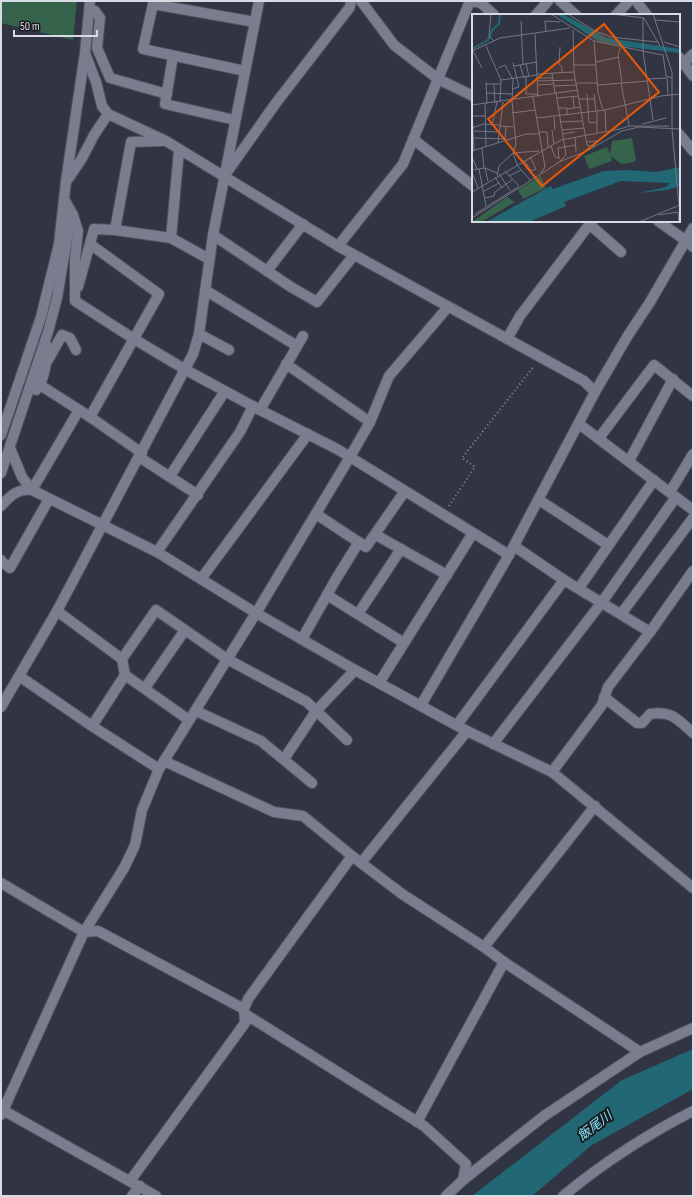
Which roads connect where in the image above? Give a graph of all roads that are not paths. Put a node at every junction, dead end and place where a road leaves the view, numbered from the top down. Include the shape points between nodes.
1 (90, 1) edge
2 (173, 1) edge
3 (259, 1) edge
4 (351, 1) edge
5 (361, 1) edge
6 (548, 1) edge
7 (560, 1) edge
8 (629, 1) edge
9 (636, 1) edge
10 (476, 2) edge
11 (153, 4) junction
12 (96, 6) edge
13 (493, 14) edge
14 (537, 14) edge
15 (575, 14) edge
16 (617, 14) edge
17 (646, 14) edge
18 (254, 22) junction
19 (87, 27) junction
20 (85, 53) junction
21 (693, 54) edge
22 (173, 56) junction
23 (680, 59) edge
24 (245, 71) junction
25 (693, 76) edge
26 (438, 79) junction
27 (167, 94) junction
28 (472, 96) edge
29 (108, 114) junction
30 (235, 120) junction
31 (680, 135) edge
32 (413, 139) junction
33 (166, 141) junction
34 (179, 150) junction
35 (693, 151) edge
36 (224, 176) junction
37 (66, 181) junction
38 (472, 185) edge
39 (64, 199) junction
40 (659, 222) edge
41 (591, 223) edge
42 (303, 224) junction
43 (693, 228) edge
44 (115, 230) junction
45 (213, 235) junction
46 (171, 238) junction
47 (90, 244) junction
48 (689, 244) edge
49 (338, 246) junction
50 (621, 252) dead end
51 (354, 255) junction
52 (209, 259) junction
53 (267, 271) junction
54 (205, 290) junction
55 (75, 301) junction
56 (448, 307) junction
57 (41, 317) junction
58 (48, 332) junction
59 (199, 334) junction
60 (303, 336) dead end
61 (134, 339) junction
62 (507, 339) junction
63 (297, 346) junction
64 (76, 350) dead end
65 (230, 350) dead end
66 (46, 362) junction
67 (286, 364) junction
68 (186, 370) junction
69 (673, 380) junction
70 (40, 385) junction
71 (225, 391) junction
72 (595, 392) junction
73 (693, 396) edge
74 (24, 405) junction
75 (257, 408) junction
76 (79, 410) junction
77 (90, 417) junction
78 (370, 422) junction
79 (579, 424) junction
80 (308, 434) junction
81 (1, 435) edge
82 (599, 438) junction
83 (10, 448) junction
84 (693, 454) edge
85 (141, 455) junction
86 (350, 457) junction
87 (629, 461) junction
88 (1, 473) edge
89 (170, 476) junction
90 (654, 480) junction
91 (32, 490) junction
92 (405, 491) junction
93 (673, 494) junction
94 (198, 495) junction
95 (49, 498) junction
96 (539, 500) junction
97 (1, 506) edge
98 (693, 510) edge
99 (316, 514) junction
100 (693, 518) edge
101 (103, 525) junction
102 (473, 533) junction
103 (376, 535) junction
104 (359, 542) junction
105 (608, 546) junction
106 (401, 549) junction
107 (512, 551) junction
108 (157, 552) junction
109 (1, 560) edge
110 (693, 571) edge
111 (447, 575) junction
112 (201, 579) junction
113 (564, 580) junction
114 (579, 588) junction
115 (327, 595) junction
116 (602, 602) junction
117 (57, 611) junction
118 (256, 613) junction
119 (358, 614) junction
120 (621, 614) junction
121 (185, 630) junction
122 (650, 632) junction
123 (302, 639) junction
124 (404, 643) junction
125 (122, 659) junction
126 (227, 659) junction
127 (355, 670) junction
128 (125, 674) junction
129 (19, 676) junction
130 (379, 683) junction
131 (145, 688) junction
132 (604, 697) junction
133 (421, 705) junction
134 (1, 708) edge
135 (196, 710) junction
136 (316, 711) junction
137 (189, 720) junction
138 (457, 725) junction
139 (92, 726) junction
140 (467, 731) junction
141 (693, 733) edge
142 (347, 740) dead end
143 (493, 744) junction
144 (284, 759) junction
145 (162, 765) junction
146 (552, 772) junction
147 (312, 782) dead end
148 (594, 806) junction
149 (352, 856) junction
150 (361, 863) junction
151 (1, 883) edge
152 (693, 888) edge
153 (84, 932) junction
154 (484, 947) junction
155 (504, 962) junction
156 (244, 1012) junction
157 (693, 1028) edge
158 (640, 1052) junction
159 (2, 1111) edge
160 (693, 1111) edge
161 (417, 1122) junction
162 (463, 1180) junction
163 (130, 1181) junction
164 (140, 1186) junction
165 (132, 1196) edge
166 (156, 1196) edge
167 (446, 1196) edge
168 (563, 1196) edge

1 - 19 street
2 - 11 street
3 - 18 street
4 - 36 street via 350,7
5 - 26 street via 394,45
6 - 14 street
7 - 15 street
8 - 16 street
9 - 17 street
10 - 13 street
10 - 26 street
11 - 18 street
11 - 22 street via 143,49
12 - 19 street
12 - 27 street via 100,18 97,48 110,78
18 - 24 street
19 - 20 street
20 - 29 street via 102,106
20 - 37 street
21 - 23 street
22 - 24 street
22 - 27 street
23 - 25 street
24 - 30 street
26 - 28 street
26 - 32 street
27 - 30 street via 165,104
29 - 33 street
29 - 37 street
30 - 36 street
31 - 35 street
32 - 38 street
32 - 49 street via 403,164
33 - 34 street
33 - 44 street via 131,142
34 - 36 street
34 - 46 street
36 - 42 street
36 - 45 street
37 - 39 street
39 - 55 street via 78,231
39 - 57 street via 59,244
39 - 58 street via 69,226 57,298
40 - 48 street
41 - 50 street
41 - 62 street via 520,316
42 - 49 street
42 - 53 street
43 - 48 street
44 - 46 street
44 - 47 street via 94,229
45 - 52 street
45 - 53 street
46 - 52 street
47 - 55 street
47 - 61 street via 159,294
48 - 72 street via 627,337
49 - 51 street
51 - 53 street via 317,302
51 - 56 street
52 - 54 street
54 - 59 street
54 - 63 street
55 - 61 street
56 - 62 street
56 - 78 street via 389,376
57 - 58 street
57 - 81 street
58 - 66 street
58 - 74 street
59 - 65 street
59 - 68 street
60 - 63 street
61 - 68 street
61 - 77 street
62 - 72 street via 584,381
63 - 67 street
64 - 66 street via 70,338 62,334
66 - 70 street
67 - 75 street
67 - 78 street
68 - 71 street
68 - 85 street
69 - 73 street
69 - 82 street via 654,366
69 - 87 street
70 - 74 street
70 - 76 street
71 - 75 street
71 - 89 street
72 - 79 street
74 - 83 street
75 - 80 street
75 - 94 street
76 - 77 street
76 - 91 street
77 - 85 street
78 - 86 street
79 - 82 street
79 - 96 street
80 - 86 street
80 - 112 street
82 - 87 street
83 - 88 street
83 - 91 street via 22,477
84 - 93 street
85 - 89 street
85 - 101 street
86 - 92 street
86 - 99 street
87 - 90 street
89 - 94 street
90 - 93 street
90 - 105 street
91 - 95 street
91 - 97 street via 24,489 10,496
92 - 102 street
92 - 103 street
93 - 98 street
93 - 116 street
94 - 108 street
95 - 101 street
95 - 109 street via 10,568
96 - 105 street
96 - 107 street
99 - 104 street
99 - 118 street
100 - 120 street
101 - 108 street
101 - 117 street
102 - 107 street
102 - 111 street
103 - 104 street via 366,547
103 - 106 street
104 - 115 street
105 - 114 street
106 - 111 street
106 - 119 street
107 - 113 street
107 - 133 street
108 - 112 street
110 - 122 street
111 - 124 street
112 - 118 street
113 - 114 street
113 - 138 street
114 - 116 street
115 - 119 street
115 - 123 street
116 - 120 street
116 - 143 street
117 - 125 street
117 - 129 street
118 - 123 street
118 - 126 street
119 - 124 street
120 - 122 street
121 - 125 street via 156,610
121 - 126 street
121 - 131 street
122 - 132 street via 608,687
123 - 127 street
124 - 130 street
125 - 128 street
126 - 135 street
126 - 136 street via 307,702
127 - 130 street
127 - 136 street
128 - 131 street
128 - 139 street
129 - 134 street
129 - 139 street
130 - 133 street
131 - 137 street
132 - 141 street via 637,723 642,723 650,714 659,712 674,715
132 - 146 street via 602,705
133 - 138 street
135 - 137 street
135 - 144 street via 261,741
136 - 142 street
136 - 144 street
137 - 145 street
138 - 140 street
139 - 145 street
140 - 143 street
140 - 150 street
143 - 146 street
144 - 147 street
145 - 149 street via 274,812 303,816
145 - 153 street via 142,810 135,845 124,868
146 - 148 street
148 - 152 street
148 - 154 street
149 - 150 street
149 - 156 street via 248,999
150 - 154 street via 402,894
151 - 153 street
153 - 156 street via 98,931
153 - 159 street
154 - 155 street
155 - 158 street
155 - 161 street
156 - 161 street
156 - 163 street via 245,1023
157 - 158 street
158 - 162 street via 544,1116
159 - 163 street
160 - 168 street via 665,1125
161 - 162 street via 466,1164
162 - 167 street
163 - 164 street
164 - 165 street
164 - 166 street

